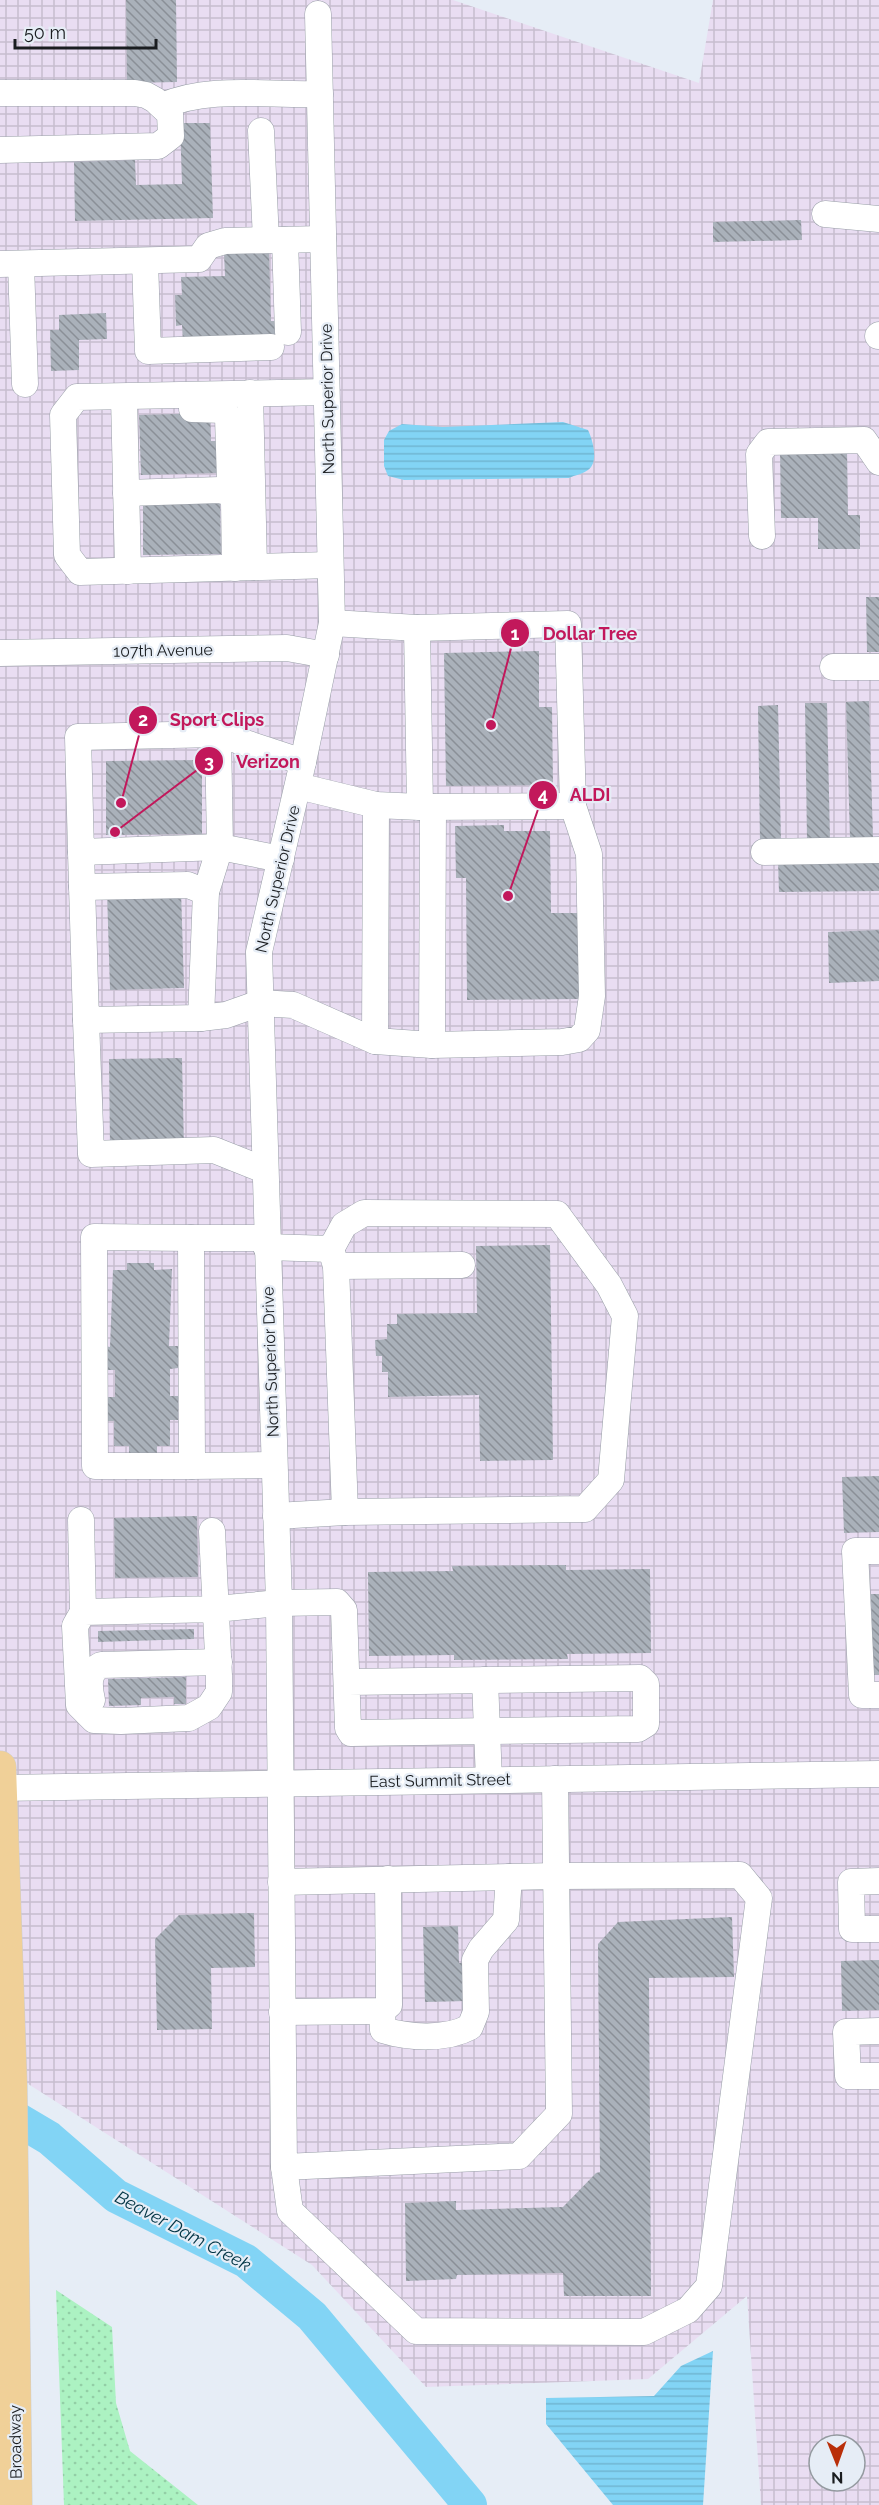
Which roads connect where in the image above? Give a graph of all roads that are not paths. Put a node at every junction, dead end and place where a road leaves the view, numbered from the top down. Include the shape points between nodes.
1 (318, 14) dead end
2 (0, 93) edge
3 (320, 94) junction
4 (162, 106) junction
5 (261, 131) dead end
6 (0, 150) edge
7 (825, 214) dead end
8 (879, 219) edge
9 (323, 239) junction
10 (276, 240) junction
11 (145, 261) junction
12 (11, 264) edge
13 (25, 384) dead end
14 (326, 392) junction
15 (250, 393) junction
16 (124, 404) junction
17 (879, 462) edge
18 (241, 481) junction
19 (126, 488) junction
20 (762, 536) dead end
21 (330, 566) junction
22 (244, 568) junction
23 (128, 571) junction
24 (332, 622) junction
25 (417, 628) junction
26 (0, 653) edge
27 (326, 655) junction
28 (833, 667) dead end
29 (879, 667) edge
30 (218, 734) junction
31 (303, 762) junction
32 (298, 786) junction
33 (376, 805) junction
34 (573, 806) junction
35 (427, 807) junction
36 (220, 847) junction
37 (879, 850) edge
38 (81, 852) junction
39 (764, 852) dead end
40 (281, 859) junction
41 (82, 886) junction
42 (206, 892) junction
43 (260, 1003) junction
44 (201, 1018) junction
45 (86, 1020) junction
46 (375, 1041) junction
47 (432, 1045) junction
48 (264, 1170) junction
49 (191, 1238) junction
50 (266, 1243) junction
51 (334, 1258) junction
52 (462, 1265) dead end
53 (274, 1465) junction
54 (192, 1466) junction
55 (345, 1512) junction
56 (276, 1516) junction
57 (81, 1520) dead end
58 (213, 1531) dead end
59 (879, 1551) edge
60 (279, 1603) junction
61 (216, 1609) junction
62 (83, 1612) junction
63 (76, 1651) junction
64 (218, 1655) junction
65 (485, 1680) junction
66 (348, 1683) junction
67 (879, 1695) edge
68 (167, 1719) junction
69 (487, 1730) junction
70 (0, 1767) edge
71 (879, 1774) edge
72 (555, 1779) junction
73 (489, 1780) junction
74 (280, 1783) junction
75 (0, 1788) edge
76 (556, 1876) junction
77 (509, 1877) junction
78 (388, 1879) junction
79 (879, 1881) edge
80 (281, 1882) junction
81 (879, 1929) edge
82 (382, 2011) junction
83 (282, 2012) junction
84 (879, 2031) edge
85 (879, 2076) edge
86 (284, 2167) junction
87 (7, 2437) edge
88 (16, 2505) edge

1 - 3 street, North Superior Drive
2 - 4 street via 135,93 146,94
3 - 4 street via 216,93 178,99
3 - 9 street, North Superior Drive
4 - 6 street via 170,114 171,136 158,146
5 - 10 street
7 - 8 street
9 - 10 street
9 - 14 street, North Superior Drive
10 - 11 street via 225,240 208,246 200,260
10 - 11 street via 279,340 148,351
11 - 12 street
12 - 13 street
14 - 15 street
14 - 21 street, North Superior Drive
15 - 16 street
15 - 18 street
16 - 18 street via 224,410
16 - 19 street
16 - 23 street via 77,397 63,415 63,426 67,555 80,572
17 - 20 street via 864,440 768,442 759,454
18 - 19 street
18 - 22 street
19 - 22 street via 220,490 231,494
19 - 23 street
21 - 22 street
21 - 24 street, North Superior Drive
22 - 23 street
24 - 25 street
24 - 27 street, North Superior Drive
25 - 34 street via 568,624
25 - 35 street
26 - 27 street, 107th Avenue via 287,648
27 - 31 street, North Superior Drive
28 - 29 street
30 - 31 street
30 - 36 street
30 - 38 street via 78,737
31 - 32 street, North Superior Drive
32 - 33 street
32 - 40 street, North Superior Drive
33 - 35 street
33 - 46 street
34 - 35 street
34 - 47 street via 589,854 592,996 587,1030 579,1039 562,1042
35 - 47 street
36 - 38 street
36 - 40 street
36 - 42 street
37 - 39 street
38 - 41 street
40 - 43 street, North Superior Drive via 259,952
41 - 42 street via 188,885
41 - 45 street
42 - 44 street
43 - 44 street via 226,1015
43 - 46 street via 293,1005
43 - 48 street, North Superior Drive
44 - 45 street
45 - 48 street via 91,1154 214,1150
46 - 47 street
48 - 50 street, North Superior Drive
49 - 50 street
49 - 54 street
49 - 54 street via 94,1237 95,1466
50 - 51 street
50 - 53 street, North Superior Drive
51 - 52 street
51 - 55 street
51 - 55 street via 344,1225 364,1213 556,1214 609,1285 625,1316 611,1480 585,1509
53 - 54 street
53 - 56 street, North Superior Drive
55 - 56 street
56 - 60 street, North Superior Drive
57 - 62 street
58 - 61 street
59 - 67 street via 855,1551 862,1695
60 - 61 street
60 - 66 street via 337,1602 344,1610
60 - 74 street, North Superior Drive
61 - 62 street
61 - 64 street
62 - 63 street via 75,1626
63 - 64 street
63 - 68 street via 79,1705 94,1720
64 - 68 street via 219,1692 209,1707 189,1718
64 - 68 street via 101,1665 93,1669 91,1698 95,1705 104,1710 155,1709
65 - 66 street
65 - 69 street
65 - 69 street via 640,1678 646,1684 646,1724 638,1729
66 - 69 street via 351,1733
69 - 73 street
70 - 75 main road, Broadway
71 - 72 street, East Summit Street
72 - 73 street, East Summit Street
72 - 76 street
73 - 74 street, East Summit Street
74 - 75 street, East Summit Street
74 - 80 street, North Superior Drive
75 - 87 main road, Broadway via 12,2157
76 - 77 street
76 - 86 street via 559,2114 519,2157
76 - 86 street, North Superior Drive via 740,1875 759,1898 709,2286 688,2310 644,2332 416,2331 290,2211
77 - 78 street
77 - 82 street via 506,1920 475,1960 476,2012 470,2027 458,2033 402,2036 383,2030
78 - 80 street
78 - 82 street via 389,2005
79 - 81 street via 851,1882 852,1929
80 - 83 street, North Superior Drive
82 - 83 street
83 - 86 street, North Superior Drive
84 - 85 street via 846,2032 848,2076
87 - 88 main road, Broadway

